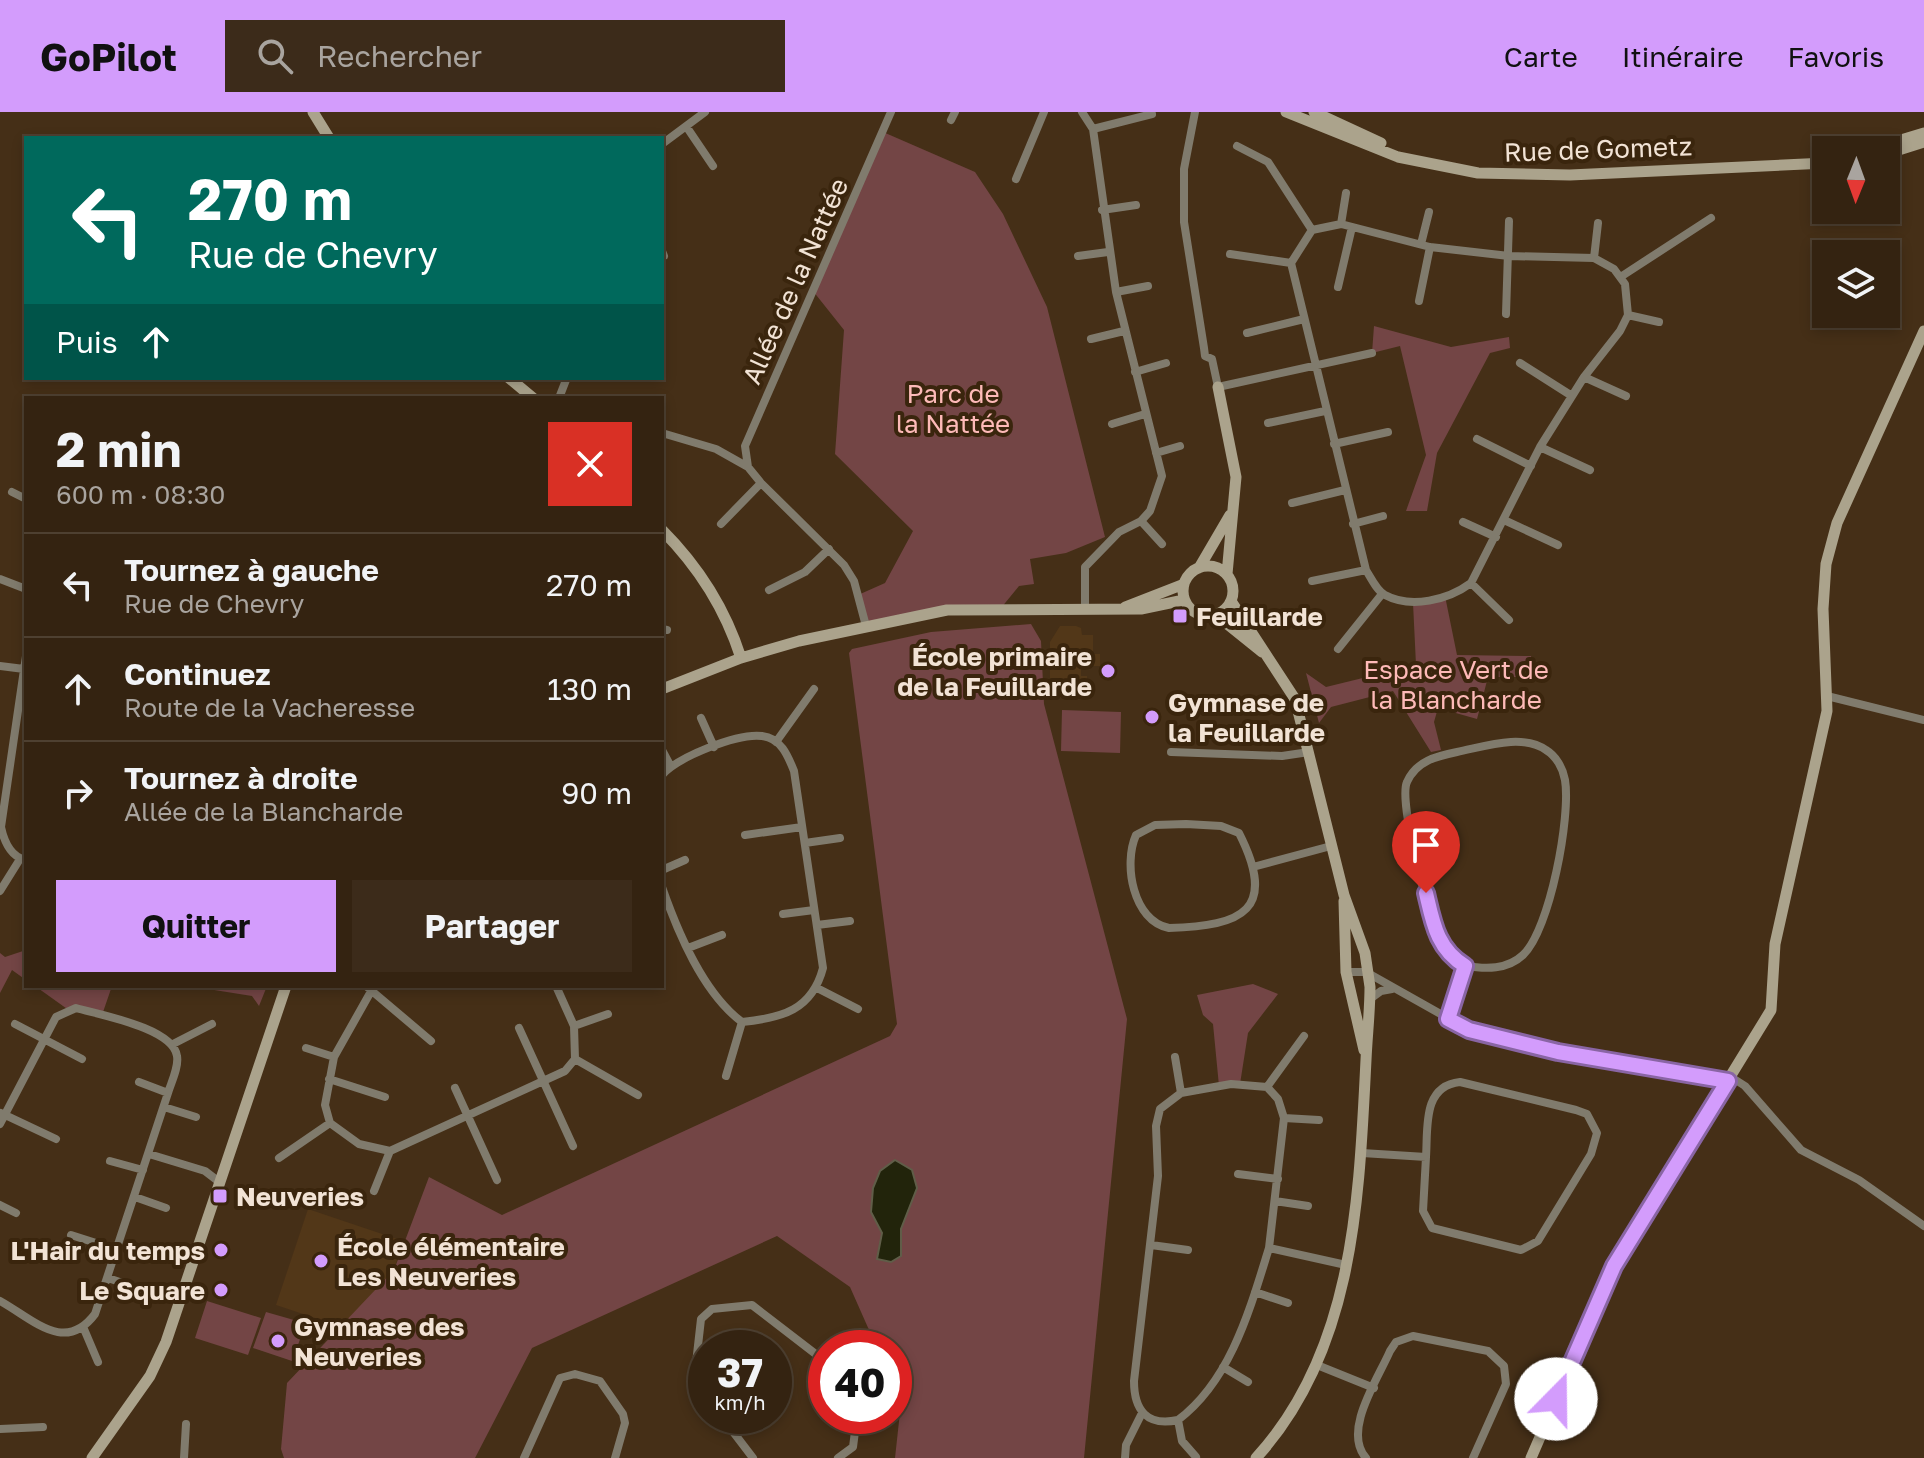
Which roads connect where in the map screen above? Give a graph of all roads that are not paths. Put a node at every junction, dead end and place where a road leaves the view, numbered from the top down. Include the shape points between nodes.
1 (313, 112) edge
2 (705, 112) edge
3 (891, 112) edge
4 (1044, 112) edge
5 (1082, 112) edge
6 (1195, 112) edge
7 (1286, 112) edge
8 (1314, 112) edge
9 (1152, 114) edge
10 (686, 126) junction
11 (1093, 129) junction
12 (1924, 133) edge
13 (1351, 134) junction
14 (328, 136) edge
15 (1900, 140) edge
16 (664, 142) edge
17 (1924, 142) edge
18 (1237, 146) dead end
19 (1900, 150) edge
20 (1812, 161) edge
21 (713, 166) dead end
22 (1016, 179) dead end
23 (1346, 193) dead end
24 (1136, 205) dead end
25 (1102, 210) junction
26 (1429, 212) dead end
27 (1711, 218) dead end
28 (1509, 221) dead end
29 (1598, 223) dead end
30 (1341, 224) junction
31 (1352, 227) junction
32 (1312, 230) junction
33 (1426, 246) junction
34 (1108, 252) junction
35 (1230, 254) dead end
36 (1078, 256) dead end
37 (1509, 256) junction
38 (1594, 258) junction
39 (1291, 263) junction
40 (1622, 276) junction
41 (1148, 286) dead end
42 (1338, 287) dead end
43 (1116, 292) junction
44 (1419, 301) dead end
45 (1506, 314) dead end
46 (1628, 315) junction
47 (1304, 319) junction
48 (1659, 322) dead end
49 (1124, 331) junction
50 (1924, 331) edge
51 (1247, 333) dead end
52 (1091, 339) dead end
53 (1372, 353) dead end
54 (1166, 363) dead end
55 (1520, 363) dead end
56 (1314, 366) junction
57 (1135, 372) junction
58 (1584, 377) junction
59 (511, 380) edge
60 (1218, 387) junction
61 (531, 396) edge
62 (1572, 396) junction
63 (1626, 396) dead end
64 (1325, 411) junction
65 (1145, 414) junction
66 (1268, 423) dead end
67 (1112, 424) dead end
68 (1388, 432) dead end
69 (664, 434) edge
70 (1477, 439) dead end
71 (1334, 444) junction
72 (1180, 446) dead end
73 (1540, 447) junction
74 (1156, 453) junction
75 (1531, 466) junction
76 (748, 467) junction
77 (1590, 470) dead end
78 (761, 483) junction
79 (1345, 490) junction
80 (12, 492) dead end
81 (24, 498) edge
82 (1292, 503) dead end
83 (1232, 511) junction
84 (1383, 516) dead end
85 (1504, 520) junction
86 (1141, 521) junction
87 (1463, 522) dead end
88 (721, 524) dead end
89 (1353, 524) junction
90 (664, 532) edge
91 (1496, 537) junction
92 (1162, 544) dead end
93 (1558, 545) dead end
94 (829, 549) junction
95 (1199, 568) junction
96 (1366, 570) junction
97 (1227, 574) junction
98 (0, 579) edge
99 (1312, 581) dead end
100 (1471, 583) junction
101 (1184, 584) junction
102 (24, 588) edge
103 (769, 590) dead end
104 (1382, 594) junction
105 (1184, 600) junction
106 (1231, 601) junction
107 (1085, 608) junction
108 (1122, 608) junction
109 (1216, 615) junction
110 (1509, 620) dead end
111 (866, 626) junction
112 (1338, 649) dead end
113 (741, 658) junction
114 (1274, 662) junction
115 (0, 666) edge
116 (24, 669) joint
117 (664, 688) edge
118 (814, 689) dead end
119 (1827, 696) junction
120 (701, 718) dead end
121 (1924, 720) edge
122 (15, 732) junction
123 (24, 734) edge
124 (776, 742) junction
125 (714, 747) junction
126 (0, 750) edge
127 (11, 752) junction
128 (1171, 752) dead end
129 (1309, 752) junction
130 (664, 754) edge
131 (670, 765) junction
132 (664, 772) edge
133 (802, 827) junction
134 (0, 828) edge
135 (745, 835) dead end
136 (840, 838) dead end
137 (805, 843) junction
138 (1331, 846) junction
139 (23, 860) edge
140 (685, 860) dead end
141 (1253, 867) junction
142 (664, 869) edge
143 (0, 891) edge
144 (664, 892) edge
145 (1344, 895) junction
146 (814, 910) junction
147 (783, 914) dead end
148 (850, 921) dead end
149 (817, 925) junction
150 (722, 935) dead end
151 (688, 948) junction
152 (1465, 966) junction
153 (1346, 972) junction
154 (1369, 975) junction
155 (285, 988) edge
156 (370, 988) edge
157 (372, 988) edge
158 (557, 988) edge
159 (817, 988) junction
160 (1392, 989) junction
161 (1370, 999) junction
162 (858, 1009) dead end
163 (608, 1014) dead end
164 (1448, 1019) junction
165 (742, 1022) junction
166 (15, 1024) dead end
167 (212, 1024) dead end
168 (574, 1026) junction
169 (519, 1028) dead end
170 (1304, 1036) dead end
171 (44, 1039) junction
172 (431, 1041) dead end
173 (173, 1044) junction
174 (306, 1048) dead end
175 (334, 1057) junction
176 (1175, 1057) dead end
177 (1366, 1058) junction
178 (82, 1059) dead end
179 (575, 1059) junction
180 (726, 1076) dead end
181 (329, 1079) junction
182 (1730, 1079) junction
183 (139, 1082) dead end
184 (544, 1082) junction
185 (1267, 1087) junction
186 (455, 1088) dead end
187 (168, 1093) junction
188 (1181, 1093) junction
189 (638, 1095) dead end
190 (385, 1097) dead end
191 (164, 1107) junction
192 (2, 1114) edge
193 (466, 1115) junction
194 (196, 1117) dead end
195 (1284, 1118) junction
196 (1319, 1120) dead end
197 (330, 1123) junction
198 (0, 1124) edge
199 (56, 1139) dead end
200 (573, 1146) dead end
201 (390, 1151) junction
202 (1362, 1153) junction
203 (149, 1154) junction
204 (1426, 1157) junction
205 (279, 1158) dead end
206 (110, 1161) dead end
207 (143, 1170) junction
208 (1238, 1174) dead end
209 (1278, 1179) junction
210 (497, 1180) dead end
211 (218, 1181) junction
212 (374, 1191) dead end
213 (135, 1197) junction
214 (1275, 1201) junction
215 (0, 1205) edge
216 (1308, 1206) dead end
217 (166, 1208) dead end
218 (16, 1213) dead end
219 (1924, 1226) edge
220 (71, 1235) dead end
221 (1151, 1245) junction
222 (1269, 1248) junction
223 (118, 1250) junction
224 (1188, 1250) dead end
225 (1346, 1265) junction
226 (108, 1278) junction
227 (140, 1289) dead end
228 (1255, 1292) junction
229 (0, 1301) edge
230 (1288, 1303) dead end
231 (84, 1329) junction
232 (700, 1330) edge
233 (784, 1330) edge
234 (792, 1336) edge
235 (808, 1348) edge
236 (98, 1362) dead end
237 (1317, 1365) junction
238 (1223, 1367) junction
239 (1248, 1382) dead end
240 (1374, 1388) junction
241 (1141, 1415) junction
242 (1178, 1420) junction
243 (186, 1424) dead end
244 (43, 1427) dead end
245 (0, 1429) edge
246 (735, 1434) edge
247 (855, 1434) edge
248 (1196, 1457) edge
249 (92, 1458) edge
250 (184, 1458) edge
251 (524, 1458) edge
252 (615, 1458) edge
253 (753, 1458) edge
254 (838, 1458) edge
255 (1125, 1458) edge
256 (1256, 1458) edge
257 (1366, 1458) edge
258 (1473, 1458) edge
259 (1531, 1458) edge

1 - 14 street
2 - 10 street
3 - 76 street, Allée de la Nattée via 750,433 745,446
4 - 22 street
5 - 11 street
6 - 60 street via 1184,169 1184,222 1205,356 1212,359
7 - 13 street, Rue de Gometz
8 - 13 street, Rue de Gometz
9 - 11 street
10 - 16 street
10 - 21 street
11 - 25 street
12 - 15 street
13 - 20 street, Rue de Gometz via 1417,161 1514,176
17 - 19 street
18 - 32 street via 1268,162
23 - 30 street
24 - 25 street
25 - 34 street
26 - 33 street
27 - 40 street
28 - 37 street
29 - 38 street
30 - 31 street
30 - 32 street
31 - 33 street
31 - 42 street
32 - 39 street
33 - 37 street
33 - 44 street
34 - 36 street
34 - 43 street
35 - 39 street
37 - 38 street
37 - 45 street
38 - 40 street
39 - 47 street
40 - 46 street
41 - 43 street
43 - 49 street
46 - 48 street
46 - 58 street
47 - 51 street
47 - 56 street
49 - 52 street
49 - 57 street
50 - 119 street via 1829,550 1823,609
53 - 56 street
54 - 57 street
55 - 62 street
56 - 60 street
56 - 64 street
57 - 65 street
58 - 62 street
58 - 63 street
59 - 61 street
60 - 83 street via 1236,477
62 - 73 street
64 - 66 street
64 - 71 street
65 - 67 street
65 - 74 street
68 - 71 street
69 - 76 street via 716,449
70 - 75 street
71 - 79 street
72 - 74 street
73 - 75 street
73 - 77 street
74 - 86 street via 1162,476 1159,493
75 - 85 street
76 - 78 street
78 - 88 street
78 - 94 street
79 - 82 street
79 - 89 street
80 - 81 street
83 - 95 street
83 - 97 street
84 - 89 street
85 - 91 street
85 - 93 street
86 - 92 street
86 - 107 street via 1119,532 1085,567
87 - 91 street
89 - 96 street
90 - 113 street via 687,555 716,599
91 - 100 street
94 - 103 street via 805,572
94 - 111 street via 854,581
95 - 97 street via 1214,567
95 - 101 street
96 - 99 street
96 - 104 street
97 - 106 street via 1233,587
98 - 102 street
100 - 104 street via 1461,591 1413,603
100 - 110 street
101 - 105 street
101 - 108 street
104 - 112 street
105 - 108 street
105 - 109 street via 1194,612
106 - 109 street
106 - 114 street
107 - 108 street
107 - 111 street via 947,610
109 - 114 street
111 - 113 street
113 - 117 street
114 - 129 street via 1295,699
115 - 116 street
116 - 122 street
118 - 124 street
119 - 121 street
119 - 182 street via 1822,742 1775,944 1771,1010
120 - 125 street
122 - 123 street
122 - 127 street
124 - 125 street via 763,736
124 - 133 street via 786,750 794,771
125 - 131 street
126 - 127 street
127 - 134 street
128 - 129 street
129 - 138 street
130 - 131 street
131 - 132 street
133 - 135 street
133 - 137 street
134 - 139 street via 4,841
136 - 137 street
137 - 146 street
138 - 141 street
138 - 145 street
139 - 143 street
140 - 142 street
141 - 141 street via 1254,900 1245,912 1169,928 1145,914 1129,860 1136,835 1155,825 1221,826 1239,833
144 - 151 street
145 - 153 street
145 - 154 street
146 - 147 street
146 - 149 street
148 - 149 street
149 - 159 street via 823,968
150 - 151 street
151 - 165 street via 725,1009
152 - 152 street via 1439,940 1405,813 1405,785 1411,773 1435,756 1533,744 1555,758 1566,792 1562,839 1542,920 1533,942 1515,961 1499,967
152 - 164 street
153 - 154 street
153 - 177 street
154 - 160 street
154 - 161 street
155 - 211 street
156 - 175 street
157 - 172 street
158 - 168 street
159 - 162 street
159 - 165 street via 804,1004 768,1020
160 - 161 street
160 - 164 street
161 - 177 street
163 - 168 street
164 - 182 street via 1469,1030 1558,1052
165 - 180 street
166 - 171 street
167 - 173 street
168 - 179 street
169 - 184 street
170 - 185 street
171 - 173 street via 56,1017 76,1008 159,1034
171 - 178 street
171 - 192 street
173 - 187 street via 178,1058
174 - 175 street
175 - 181 street
176 - 188 street
177 - 202 street
179 - 184 street
179 - 189 street
181 - 190 street
181 - 197 street via 325,1105
182 - 219 street via 1745,1086 1801,1150 1859,1180
182 - 259 street via 1614,1266
183 - 187 street
184 - 193 street
184 - 200 street
185 - 188 street via 1231,1084
185 - 195 street
186 - 193 street
187 - 191 street
188 - 221 street via 1165,1102 1157,1117
191 - 194 street
191 - 203 street
192 - 198 street
192 - 199 street
193 - 201 street
193 - 210 street
195 - 196 street
195 - 209 street
197 - 201 street via 359,1144
197 - 205 street
201 - 212 street
202 - 204 street
202 - 225 street
203 - 207 street
203 - 211 street via 205,1171
204 - 204 street via 1429,1106 1448,1083 1576,1110 1587,1114 1597,1133 1591,1154 1538,1241 1521,1250 1432,1228 1423,1211
206 - 207 street
207 - 213 street
208 - 209 street
209 - 214 street
211 - 249 street via 166,1342 150,1376
213 - 217 street
213 - 223 street
214 - 216 street
214 - 222 street
215 - 218 street
220 - 223 street
221 - 224 street
221 - 241 street via 1134,1381
222 - 225 street
222 - 228 street
223 - 226 street
225 - 237 street
226 - 227 street
226 - 231 street
228 - 230 street
228 - 238 street
229 - 231 street via 58,1333
231 - 236 street
232 - 233 street via 701,1319 712,1309 752,1305
234 - 235 street
237 - 240 street
237 - 256 street
238 - 239 street
238 - 242 street
240 - 257 street via 1357,1429 1358,1449
240 - 258 street via 1396,1342 1404,1337 1474,1348 1498,1358 1506,1384
241 - 242 street via 1160,1422
241 - 255 street
242 - 248 street via 1182,1441
243 - 250 street
244 - 245 street
246 - 253 street
247 - 254 street via 853,1447
251 - 252 street via 560,1378 575,1374 600,1381 623,1414

